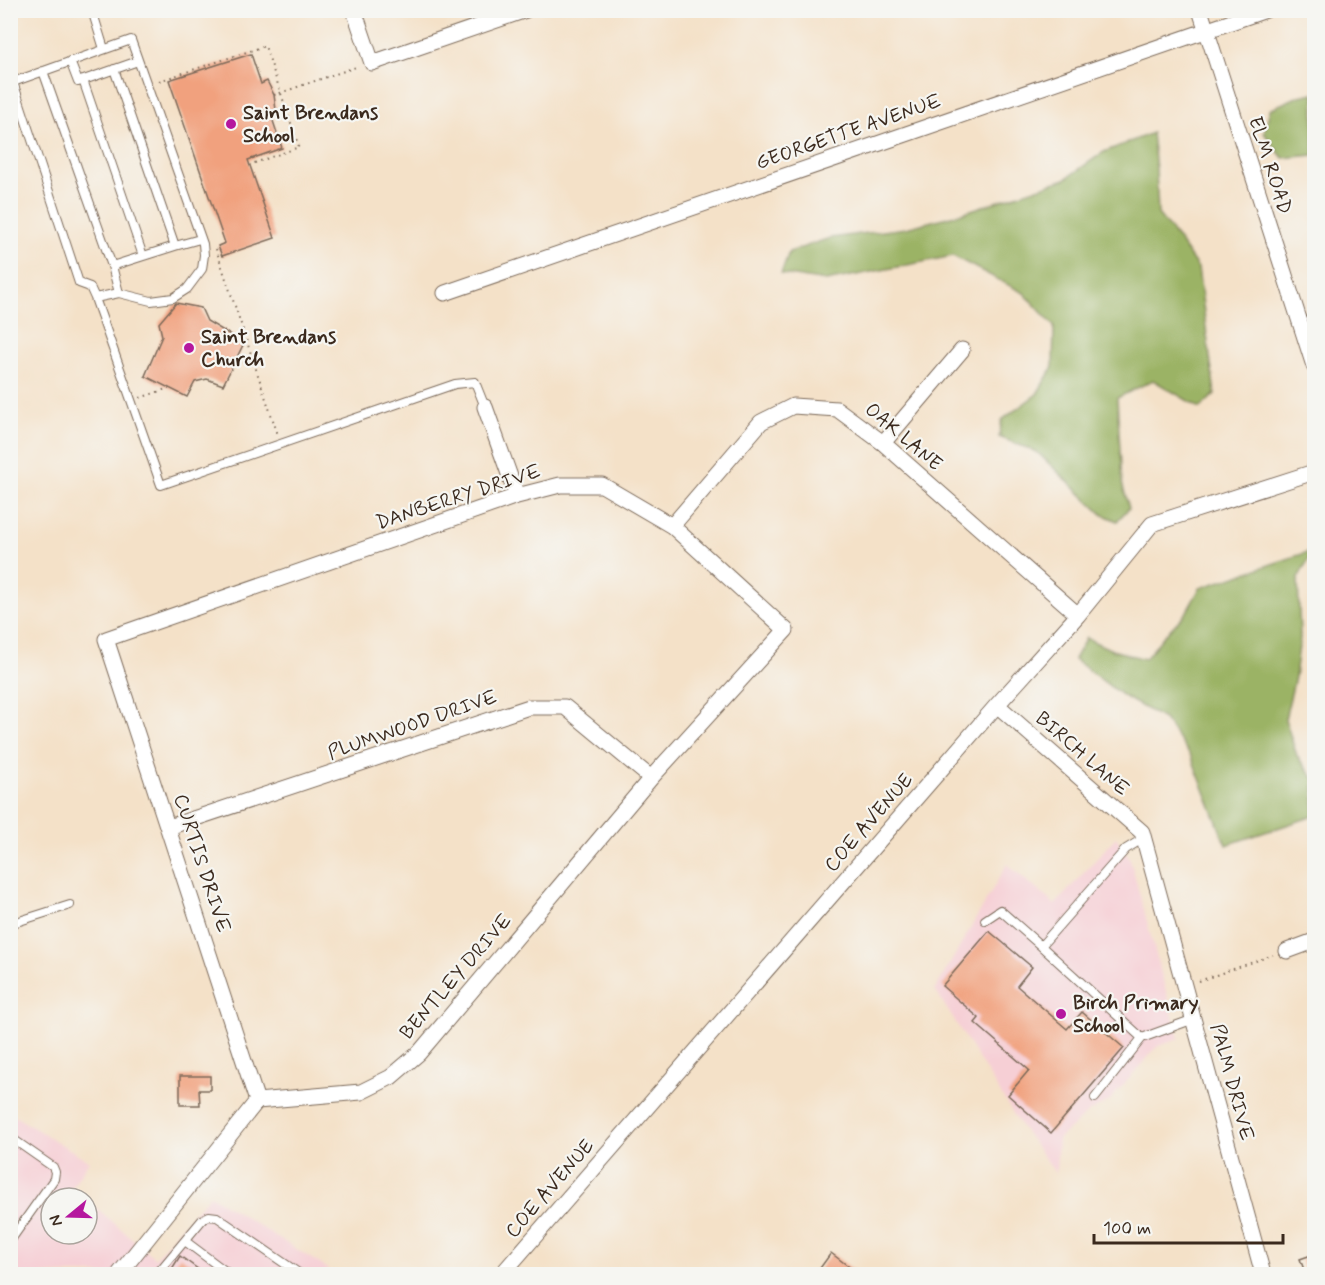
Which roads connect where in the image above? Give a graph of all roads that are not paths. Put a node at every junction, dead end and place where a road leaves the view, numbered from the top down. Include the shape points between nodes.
1 (92, 10) edge
2 (354, 10) edge
3 (526, 10) edge
4 (1200, 10) edge
5 (1266, 10) edge
6 (1206, 30) junction
7 (104, 49) junction
8 (70, 61) junction
9 (138, 61) junction
10 (114, 69) junction
11 (43, 71) junction
12 (83, 80) junction
13 (201, 239) junction
14 (175, 246) junction
15 (143, 256) junction
16 (112, 266) junction
17 (119, 293) junction
18 (445, 293) dead end
19 (95, 298) junction
20 (962, 350) dead end
21 (1314, 366) edge
22 (485, 407) joint
23 (883, 443) junction
24 (1314, 472) edge
25 (517, 496) junction
26 (672, 526) junction
27 (1078, 615) junction
28 (786, 630) joint
29 (106, 639) joint
30 (997, 705) junction
31 (651, 778) junction
32 (169, 827) junction
33 (1143, 835) junction
34 (70, 905) dead end
35 (985, 920) dead end
36 (10, 924) edge
37 (1314, 941) edge
38 (1041, 946) junction
39 (1287, 951) road end
40 (1194, 1019) junction
41 (1142, 1038) junction
42 (1095, 1098) dead end
43 (257, 1101) junction
44 (10, 1137) edge
45 (10, 1241) edge
46 (184, 1241) junction
47 (119, 1275) edge
48 (157, 1275) edge
49 (229, 1275) edge
50 (300, 1275) edge
51 (502, 1275) edge
52 (1263, 1275) edge

1 - 7 lane
2 - 3 street via 372,63
4 - 6 street, ELM ROAD
5 - 6 street, GEORGETTE AVENUE
6 - 18 street, GEORGETTE AVENUE
6 - 21 street, ELM ROAD
7 - 8 lane
7 - 9 lane via 131,40
8 - 11 lane
8 - 12 lane via 78,82
9 - 10 lane
9 - 13 lane
10 - 12 lane
10 - 14 lane
11 - 16 lane
11 - 19 lane via 12,82 79,283 90,287
12 - 15 lane
13 - 14 lane
13 - 17 lane via 202,269 187,289 173,298 152,301
14 - 15 lane
15 - 16 lane
16 - 17 lane
17 - 19 lane
19 - 22 lane via 161,484 455,384 476,382
20 - 23 street
22 - 25 street
23 - 26 street, OAK LANE via 837,409 793,406 761,422
23 - 27 street, OAK LANE
24 - 27 street, COE AVENUE via 1152,524
25 - 26 street, DANBERRY DRIVE via 560,485 602,485
25 - 29 street, DANBERRY DRIVE
26 - 28 street, DANBERRY DRIVE
27 - 30 street, COE AVENUE
28 - 31 street, BENTLEY DRIVE
29 - 32 street, CURTIS DRIVE
30 - 33 street, BIRCH LANE
30 - 51 street, COE AVENUE
31 - 32 street, PLUMWOOD DRIVE via 565,707 529,706
31 - 43 street, BENTLEY DRIVE via 419,1053 391,1077 361,1092
32 - 43 street, CURTIS DRIVE
33 - 38 lane via 1126,849
33 - 40 street, PALM DRIVE
34 - 36 lane
35 - 38 lane via 1000,910
37 - 39 street
38 - 41 lane
40 - 41 lane
40 - 52 street, PALM DRIVE
41 - 42 lane
43 - 47 street
44 - 45 lane via 56,1172
46 - 48 lane
46 - 49 lane
46 - 50 lane via 202,1220 217,1217

